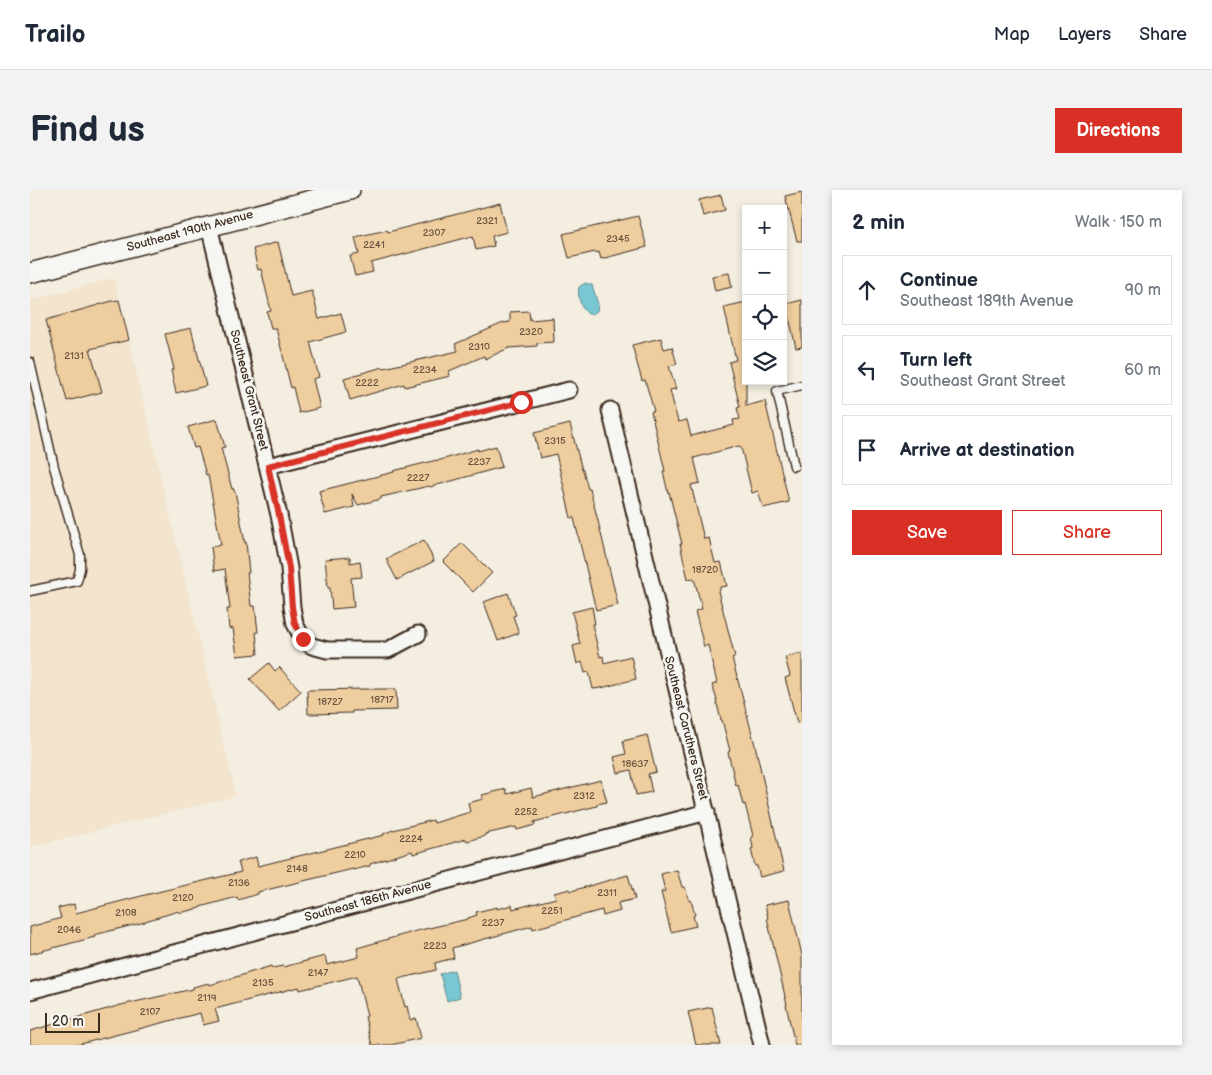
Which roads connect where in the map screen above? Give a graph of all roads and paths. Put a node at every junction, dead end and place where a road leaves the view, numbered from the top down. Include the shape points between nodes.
1 (350, 190) edge
2 (209, 226) junction
3 (30, 273) edge
4 (30, 362) edge
5 (802, 385) edge
6 (569, 390) dead end
7 (610, 410) dead end
8 (268, 466) junction
9 (794, 466) dead end
10 (30, 591) edge
11 (418, 634) dead end
12 (707, 812) junction
13 (30, 991) edge
14 (762, 1045) edge

1 - 2 street, Southeast 190th Avenue
2 - 3 street, Southeast 190th Avenue
2 - 8 street, Southeast Grant Street
4 - 10 lane via 54,467 80,555 77,581
5 - 9 lane via 777,391
6 - 8 street
7 - 12 street, Southeast Caruthers Street
8 - 11 street, Southeast Grant Street via 289,568 295,624 303,639 312,646 327,650 388,650
12 - 13 street, Southeast 186th Avenue
12 - 14 street, Southeast Caruthers Street

